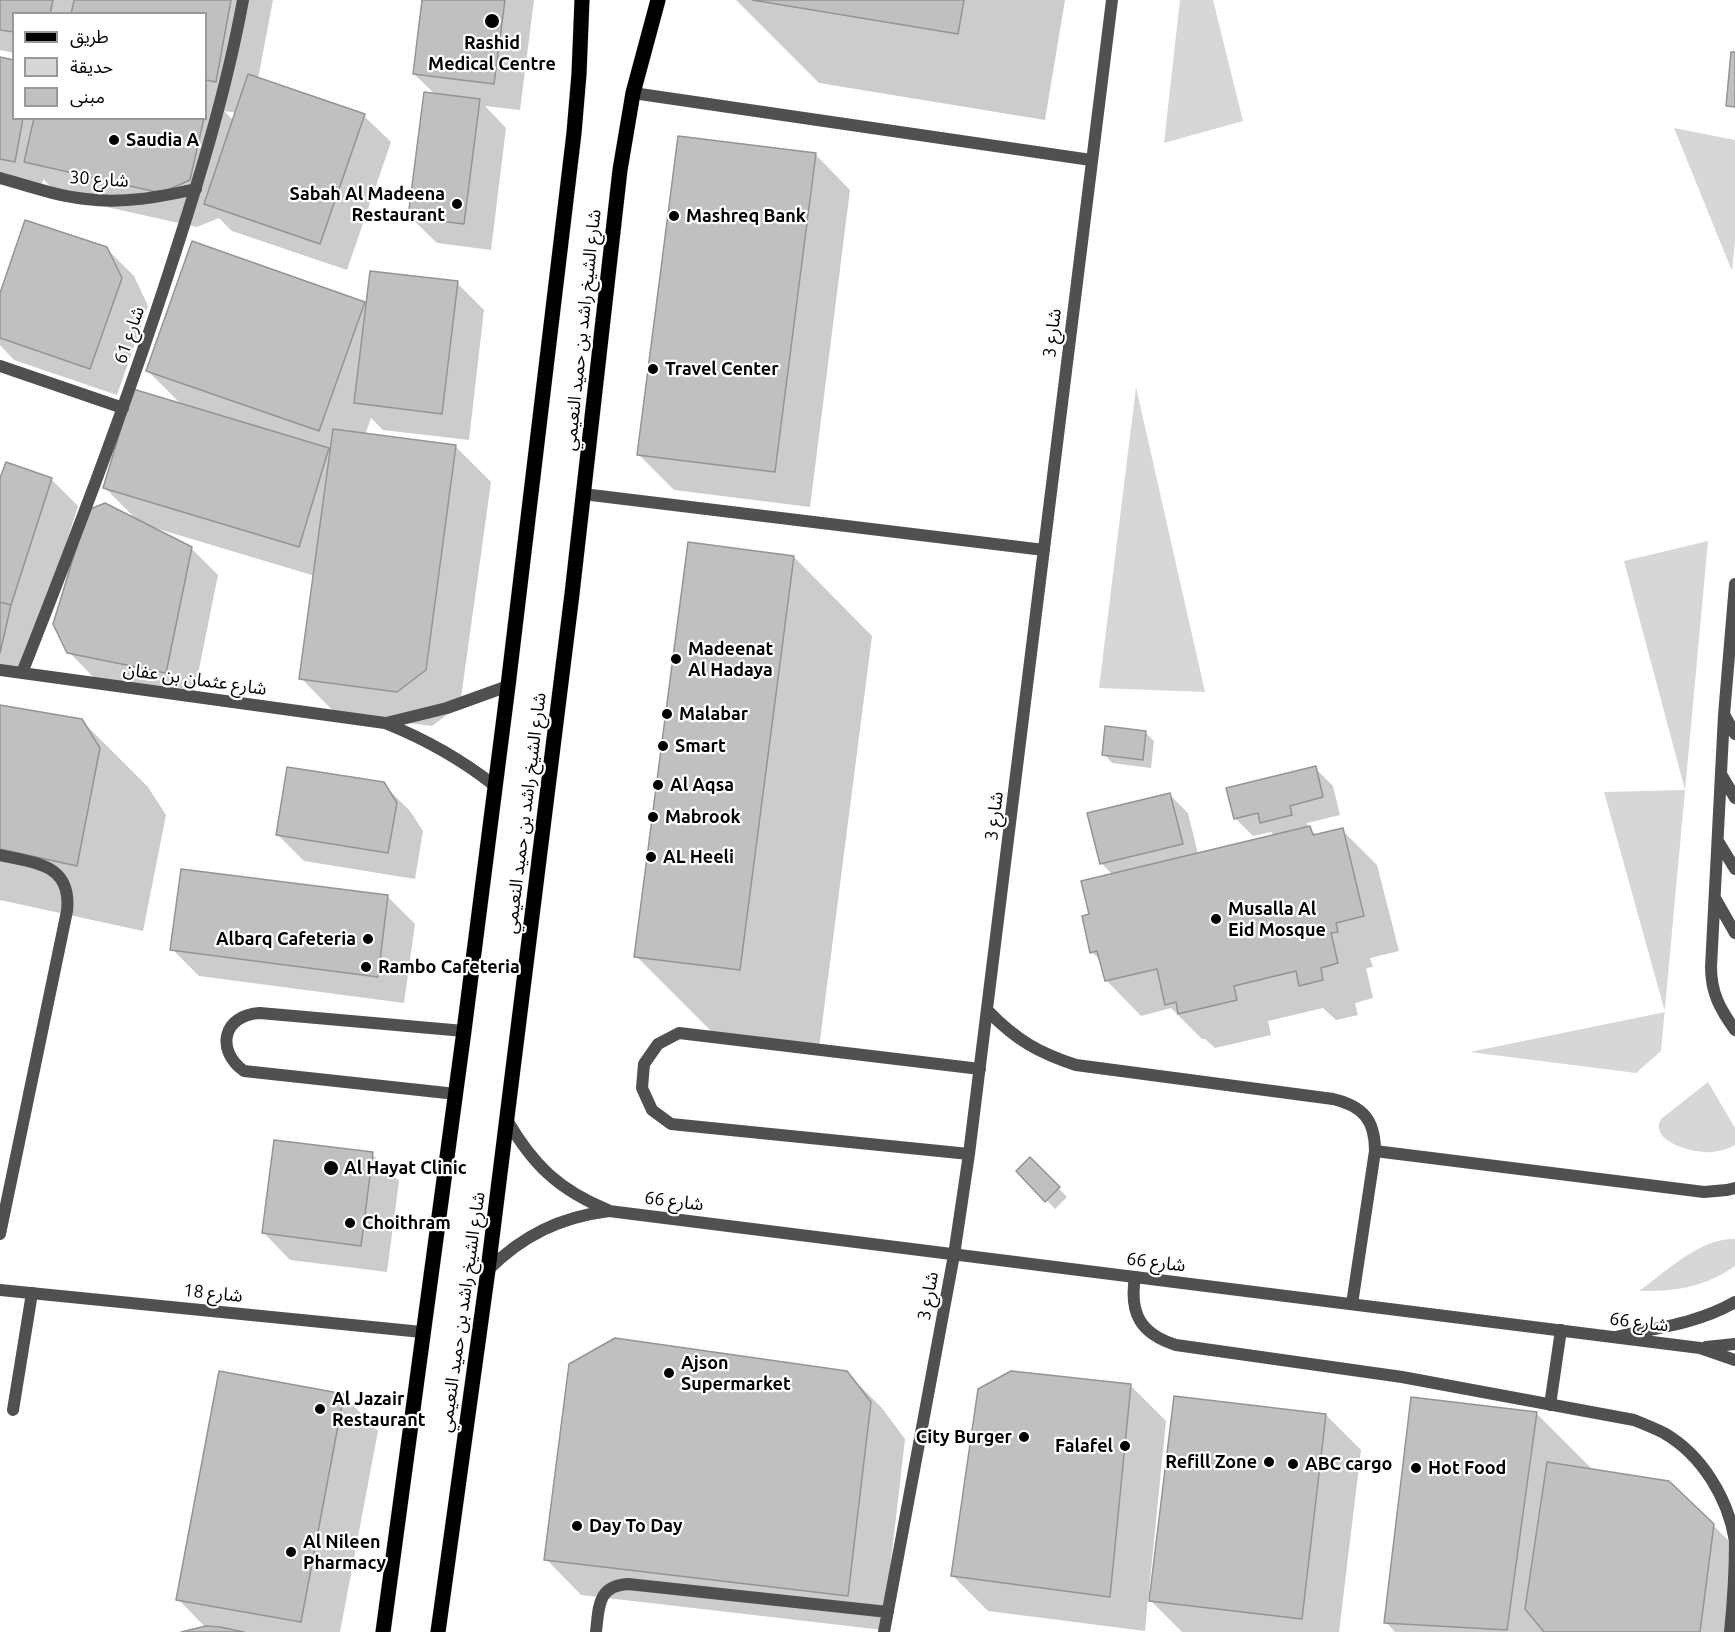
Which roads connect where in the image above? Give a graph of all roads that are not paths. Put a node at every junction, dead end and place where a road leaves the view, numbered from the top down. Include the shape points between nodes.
1 (243, 0) edge
2 (582, 0) edge
3 (658, 0) edge
4 (1112, 0) edge
5 (633, 93) junction
6 (1091, 160) junction
7 (0, 178) edge
8 (196, 189) junction
9 (0, 366) edge
10 (123, 408) junction
11 (584, 494) junction
12 (1044, 550) junction
13 (1735, 584) edge
14 (0, 670) edge
15 (22, 674) junction
16 (508, 686) junction
17 (1724, 714) junction
18 (385, 723) junction
19 (1735, 734) edge
20 (1721, 774) junction
21 (495, 786) junction
22 (1735, 798) edge
23 (1718, 840) junction
24 (0, 855) edge
25 (1735, 869) edge
26 (1715, 897) junction
27 (1735, 933) edge
28 (988, 1011) junction
29 (1735, 1030) edge
30 (464, 1031) junction
31 (980, 1069) junction
32 (456, 1094) junction
33 (507, 1120) junction
34 (1375, 1151) junction
35 (969, 1154) junction
36 (1735, 1188) edge
37 (609, 1211) junction
38 (0, 1234) edge
39 (954, 1255) junction
40 (488, 1270) junction
41 (1135, 1277) junction
42 (0, 1290) edge
43 (32, 1293) junction
44 (1735, 1302) edge
45 (1352, 1304) junction
46 (1561, 1330) junction
47 (423, 1332) junction
48 (1616, 1337) junction
49 (1735, 1344) edge
50 (1700, 1347) junction
51 (1735, 1360) edge
52 (1550, 1405) junction
53 (14, 1410) dead end
54 (888, 1612) junction
55 (884, 1631) edge
56 (383, 1632) edge
57 (438, 1632) edge
58 (596, 1632) edge
59 (898, 1632) edge
60 (1731, 1632) edge

1 - 8 street, شارع 61
2 - 16 main road, شارع الشيخ راشد بن حميد النعيمي via 574,133
3 - 5 main road, شارع الشيخ راشد بن حميد النعيمي
4 - 6 street, شارع 3
5 - 6 street
5 - 11 main road, شارع الشيخ راشد بن حميد النعيمي via 620,170
6 - 12 street, شارع 3
7 - 8 street, شارع 30 via 85,199 159,198
8 - 10 street, شارع 61
9 - 10 street
10 - 15 street, شارع 61
11 - 12 street
11 - 33 main road, شارع الشيخ راشد بن حميد النعيمي
12 - 28 street, شارع 3
13 - 17 street
14 - 15 street, شارع عثمان بن عفان
15 - 18 street, شارع عثمان بن عفان
16 - 18 street, شارع عثمان بن عفان via 447,708
16 - 21 main road, شارع الشيخ راشد بن حميد النعيمي
17 - 19 street
17 - 20 street
18 - 21 street, شارع عثمان بن عفان via 443,750
20 - 22 street
20 - 23 street
21 - 30 main road, شارع الشيخ راشد بن حميد النعيمي
23 - 25 street
23 - 26 street
24 - 38 street via 53,869 64,880 69,895
26 - 27 street
26 - 29 street via 1711,981 1720,1009
28 - 31 street, شارع 3
28 - 34 street via 1028,1045 1076,1065 1347,1102 1370,1122
30 - 32 main road, شارع الشيخ راشد بن حميد النعيمي
30 - 32 street via 260,1013 237,1019 226,1041 233,1064 244,1071
31 - 35 street, شارع 3
31 - 35 street via 679,1033 657,1044 644,1064 642,1088 652,1110 671,1124
32 - 47 main road, شارع الشيخ راشد بن حميد النعيمي
33 - 37 street, شارع 66 via 539,1167 583,1200
33 - 40 main road, شارع الشيخ راشد بن حميد النعيمي
34 - 36 street via 1704,1192
34 - 45 street
35 - 39 street, شارع 3
37 - 39 street, شارع 66
37 - 40 street, شارع 66 via 543,1228
39 - 41 street, شارع 66
39 - 54 street, شارع 3
40 - 57 main road, شارع الشيخ راشد بن حميد النعيمي
41 - 45 street, شارع 66
41 - 52 street via 1135,1313 1145,1329 1159,1340 1402,1377
42 - 43 street, شارع 18
43 - 47 street, شارع 18
43 - 53 street
44 - 48 street via 1687,1322
45 - 46 street, شارع 66
46 - 48 street, شارع 66
46 - 52 street
47 - 56 main road, شارع الشيخ راشد بن حميد النعيمي
48 - 50 street, شارع 66
49 - 50 street, شارع 66
50 - 51 street, شارع 66
52 - 60 street via 1634,1420 1655,1429 1691,1454 1712,1480 1727,1509 1735,1541
54 - 55 street, شارع 3
54 - 58 street via 628,1584 617,1585 601,1598
55 - 59 street

